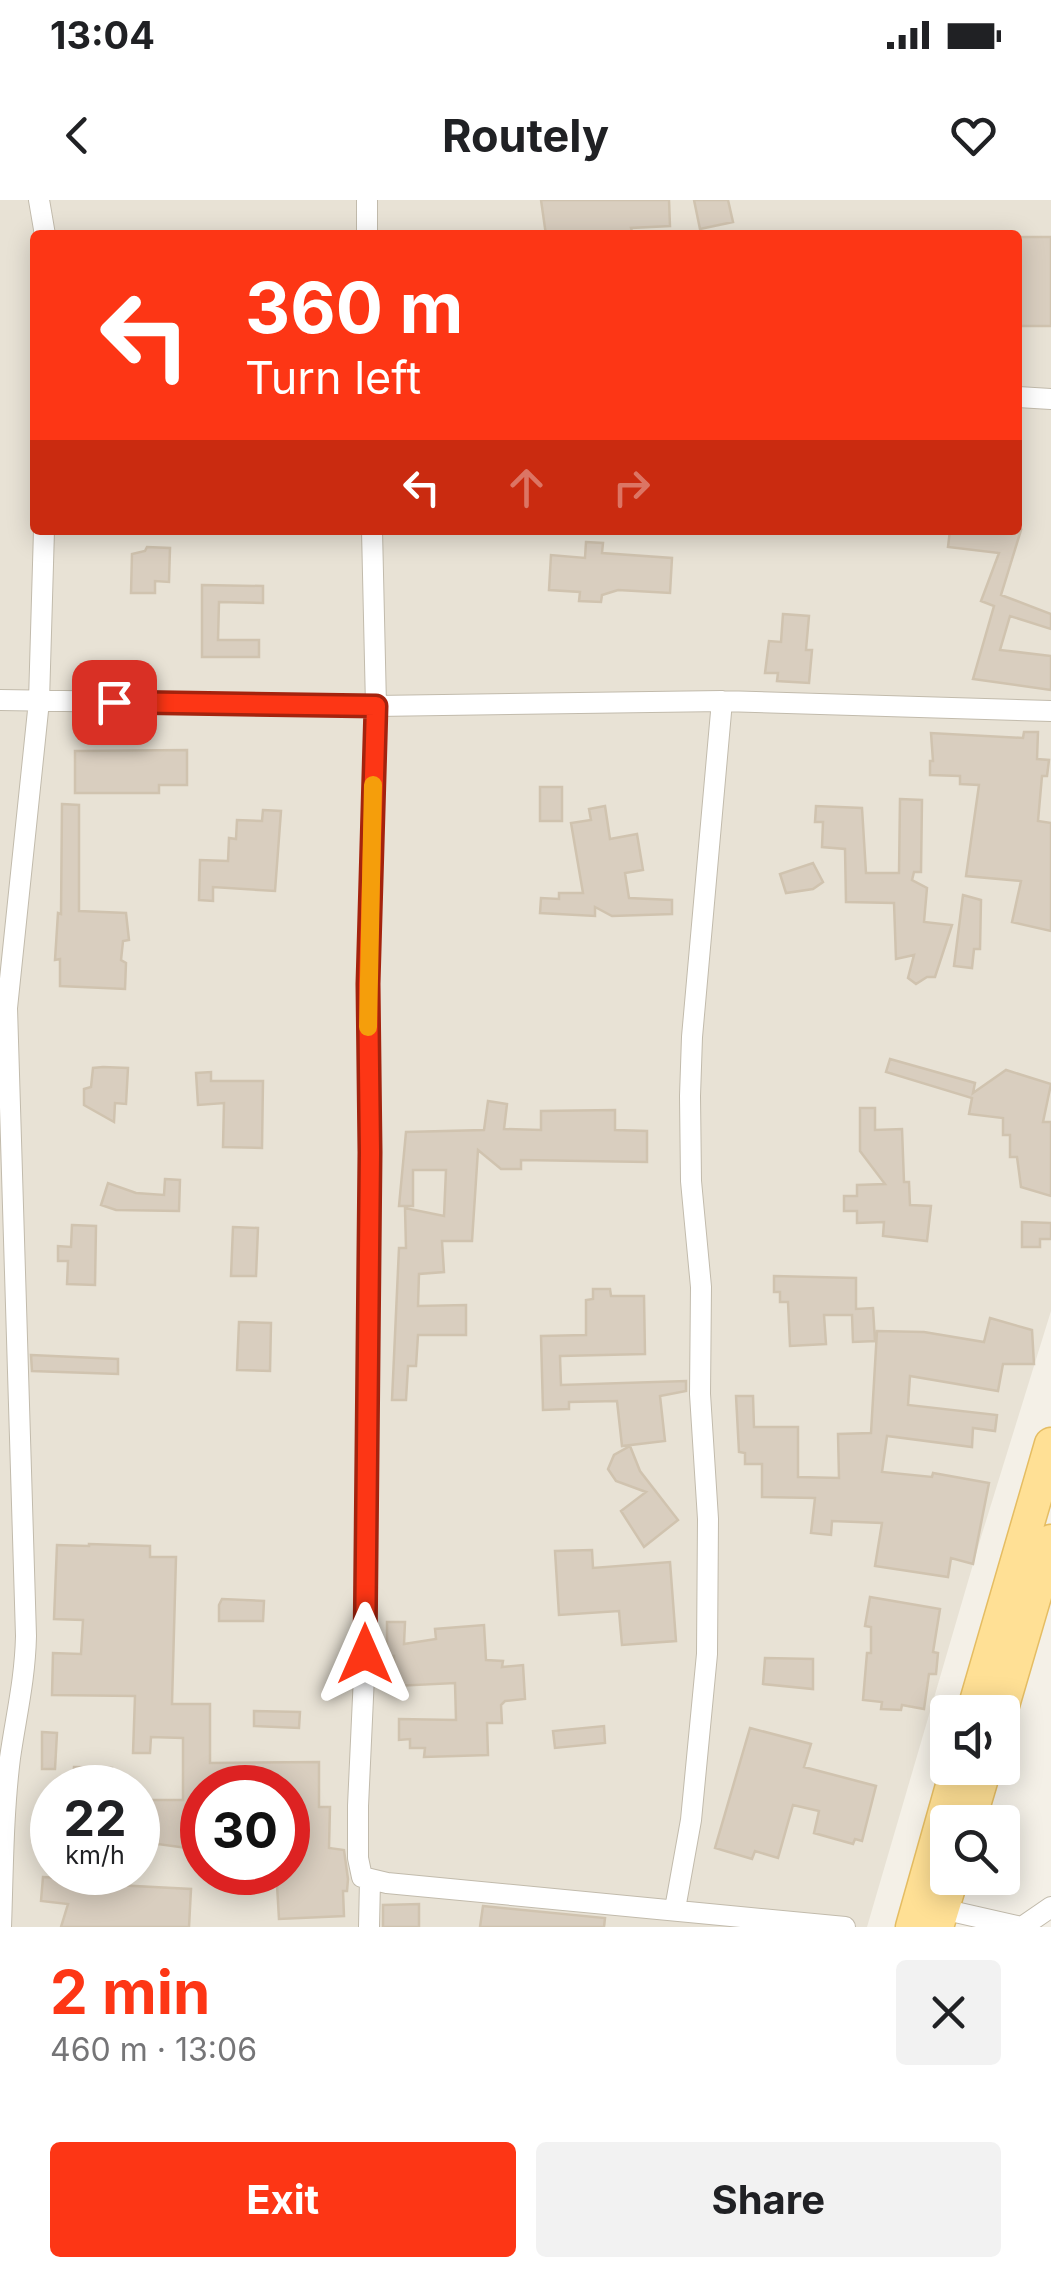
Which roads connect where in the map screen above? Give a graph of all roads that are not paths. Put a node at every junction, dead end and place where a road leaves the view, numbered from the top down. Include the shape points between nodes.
1 (39, 200) edge
2 (366, 200) edge
3 (44, 230) edge
4 (366, 230) edge
5 (1022, 396) edge
6 (1051, 399) edge
7 (44, 535) edge
8 (372, 535) edge
9 (0, 700) edge
10 (39, 700) junction
11 (722, 702) junction
12 (376, 706) junction
13 (1051, 711) edge
14 (3, 1008) edge
15 (1051, 1444) edge
16 (1051, 1541) edge
17 (978, 1695) edge
18 (1006, 1695) edge
19 (9, 1719) edge
20 (953, 1785) edge
21 (370, 1880) junction
22 (944, 1905) edge
23 (1051, 1907) edge
24 (674, 1910) junction
25 (1, 1927) edge
26 (369, 1927) edge
27 (846, 1927) edge
28 (912, 1927) edge
29 (1022, 1927) edge

1 - 3 street
2 - 4 street
5 - 6 street
7 - 10 street
8 - 12 street
9 - 10 street
10 - 12 street
10 - 14 street
11 - 12 street
11 - 13 street
11 - 24 street via 690,1096 701,1287 707,1654
12 - 21 street via 358,1806 358,1858 362,1877
14 - 19 street via 26,1636 25,1680
15 - 17 main road
16 - 18 main road
19 - 25 street
20 - 28 main road
21 - 24 street
21 - 26 street
22 - 29 street
23 - 29 street
24 - 27 street

